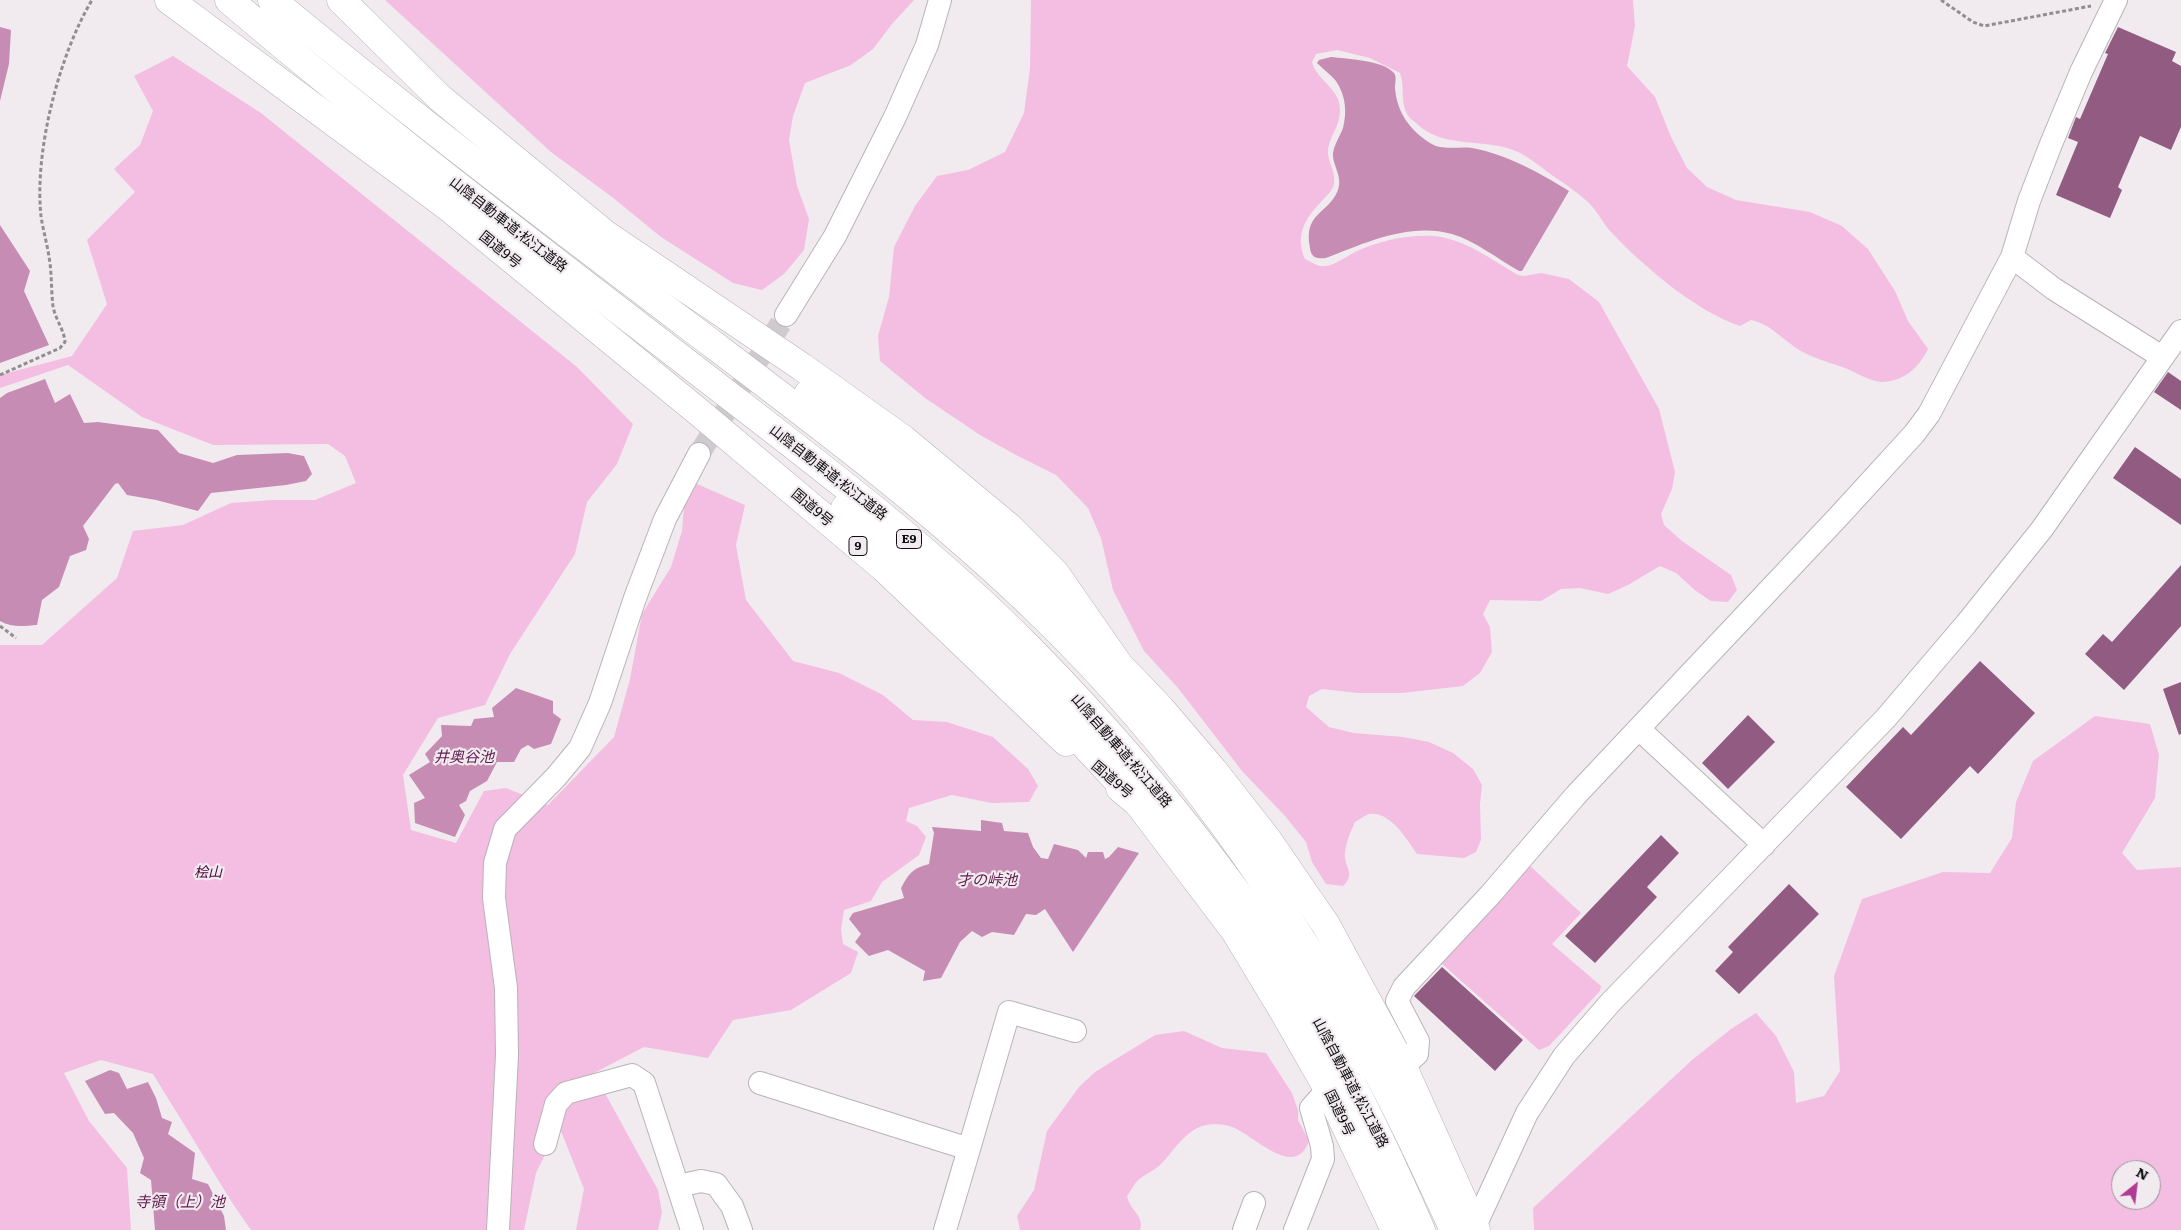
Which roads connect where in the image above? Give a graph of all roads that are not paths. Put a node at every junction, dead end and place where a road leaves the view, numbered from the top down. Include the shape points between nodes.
1 (169, 0) edge
2 (218, 0) edge
3 (229, 0) edge
4 (272, 0) edge
5 (277, 0) edge
6 (341, 0) edge
7 (940, 0) edge
8 (2114, 5) edge
9 (316, 36) junction
10 (297, 58) junction
11 (541, 214) junction
12 (524, 238) junction
13 (2012, 256) junction
14 (786, 314) tunnel mouth
15 (2173, 348) edge
16 (699, 454) tunnel mouth
17 (1118, 665) junction
18 (1639, 729) junction
19 (1138, 803) junction
20 (1764, 846) junction
21 (1075, 1031) dead end
22 (1403, 1067) junction
23 (760, 1082) dead end
24 (1328, 1089) junction
25 (545, 1144) dead end
26 (969, 1149) junction
27 (678, 1186) junction
28 (1254, 1203) dead end
29 (1468, 1229) edge
30 (498, 1230) edge
31 (692, 1230) edge
32 (740, 1230) edge
33 (945, 1230) edge
34 (1244, 1230) edge
35 (1295, 1230) edge
36 (1395, 1230) edge
37 (1422, 1230) edge

1 - 19 highway, 国道9号 / 9 via 447,206 693,408 884,568 1054,731
2 - 10 highway
3 - 10 highway, 山陰自動車道;松江道路 / E9
4 - 9 highway, 山陰自動車道;松江道路 / E9
5 - 9 highway
6 - 17 highway via 440,98 605,234 903,439 1009,527 1055,573
7 - 14 street via 927,44 895,117 835,236
8 - 13 street via 2051,144 2028,201
9 - 11 highway, 山陰自動車道;松江道路 / E9
10 - 12 highway, 山陰自動車道;松江道路 / E9
11 - 17 highway via 906,463 1034,577
11 - 29 highway, 山陰自動車道;松江道路 / E9 via 873,466 959,537 1049,621 1123,700 1192,783 1259,874 1320,968 1415,1145
12 - 19 highway via 734,411 849,511 997,653
12 - 37 highway, 山陰自動車道;松江道路 / E9 via 862,499 945,570 1027,647 1100,724 1170,806 1238,894 1296,983 1350,1079
13 - 15 street via 2054,289
13 - 18 street via 1930,414
15 - 20 street via 2042,529 1966,624 1886,718
16 - 30 street via 665,519 634,598 600,703 580,748 505,830 495,864 494,898 506,988 508,1055
17 - 22 highway via 1213,770 1267,840 1326,925
18 - 20 street
18 - 22 street via 1404,987 1397,1001 1418,1042 1417,1054
19 - 24 highway, 国道9号 / 9 via 1234,931
20 - 29 street via 1610,1003 1564,1056 1527,1113
21 - 26 street via 1009,1012
22 - 29 highway
23 - 26 street
24 - 35 street via 1311,1108 1323,1158
24 - 36 highway, 国道9号 / 9
25 - 27 street via 556,1104 566,1093 632,1076 644,1083
26 - 33 street
27 - 31 street
27 - 32 street via 701,1181 716,1184 732,1206
28 - 34 street

